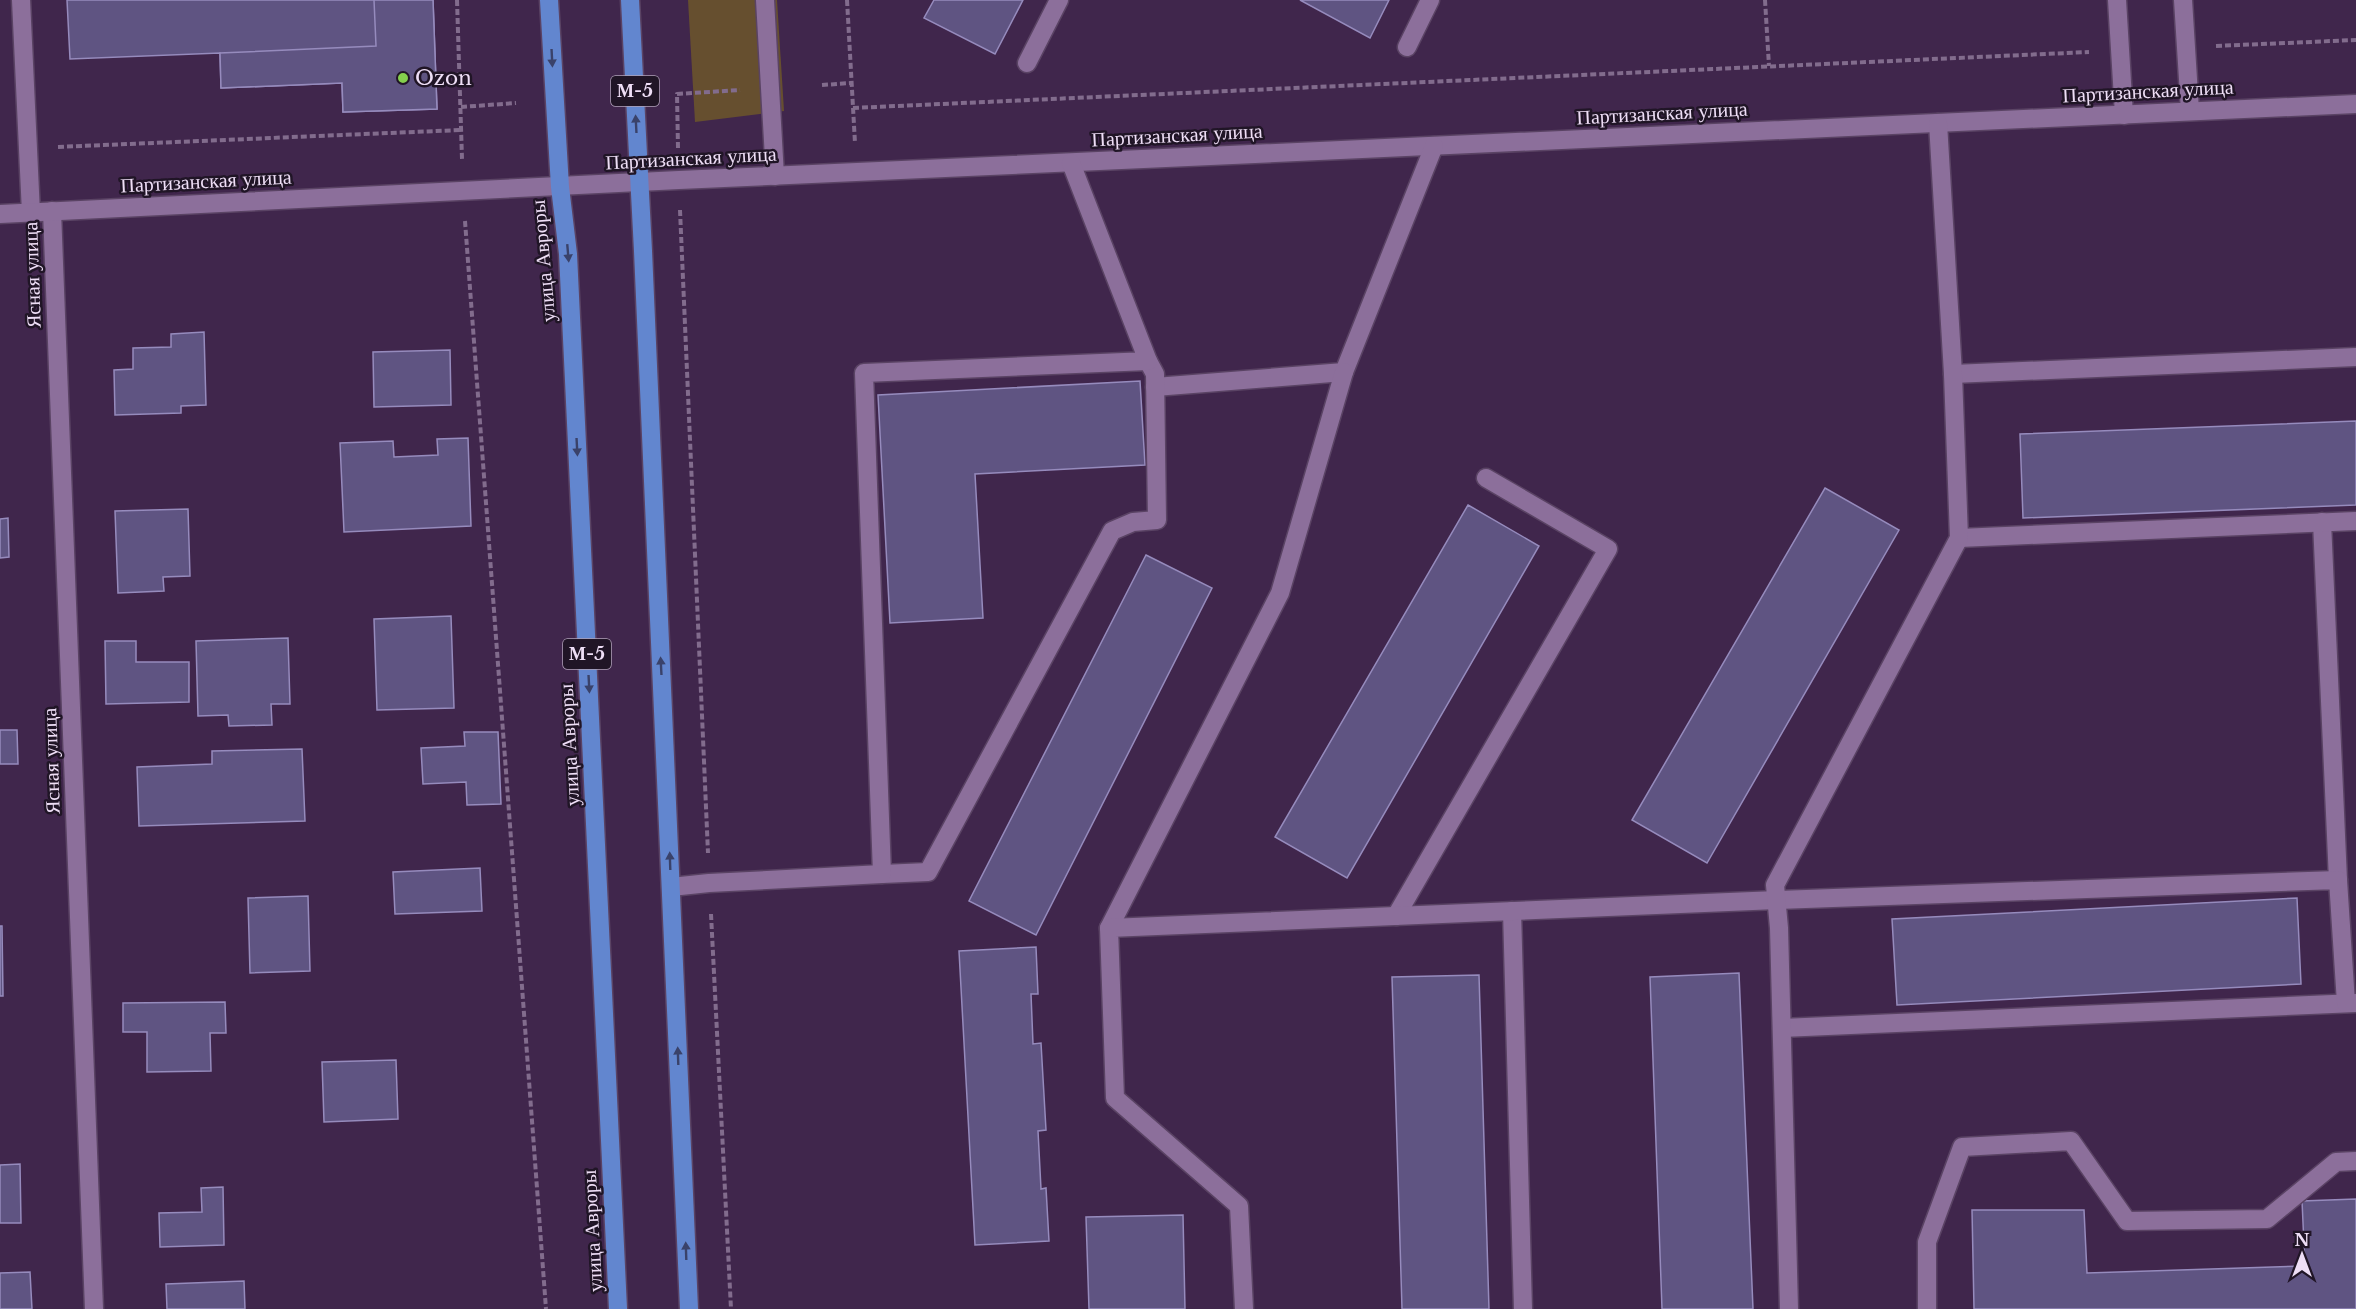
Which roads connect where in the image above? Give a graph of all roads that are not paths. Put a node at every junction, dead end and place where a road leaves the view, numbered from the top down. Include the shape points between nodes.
1 (21, 0) edge
2 (549, 0) edge
3 (630, 0) edge
4 (765, 0) edge
5 (1059, 0) edge
6 (1430, 0) edge
7 (2117, 0) edge
8 (2182, 0) edge
9 (1407, 47) dead end
10 (1027, 63) dead end
11 (2356, 104) edge
12 (2190, 111) junction
13 (2124, 115) junction
14 (1938, 123) junction
15 (1434, 146) junction
16 (1071, 163) junction
17 (775, 176) junction
18 (640, 182) junction
19 (560, 187) junction
20 (52, 211) junction
21 (31, 213) junction
22 (0, 214) edge
23 (2356, 357) edge
24 (1148, 361) junction
25 (1344, 372) junction
26 (1953, 374) junction
27 (1155, 387) junction
28 (1486, 478) dead end
29 (2356, 521) edge
30 (2322, 522) junction
31 (1959, 538) junction
32 (882, 874) junction
33 (2338, 880) junction
34 (671, 887) junction
35 (1777, 900) junction
36 (1512, 911) junction
37 (1396, 916) junction
38 (1109, 928) junction
39 (2351, 1003) edge
40 (1782, 1028) junction
41 (2356, 1161) edge
42 (94, 1309) edge
43 (618, 1309) edge
44 (689, 1309) edge
45 (1244, 1309) edge
46 (1523, 1309) edge
47 (1789, 1309) edge
48 (1928, 1309) edge

1 - 21 street
2 -> 19 main road, улица Авроры / М-5
18 -> 3 main road, М-5
4 - 17 street
5 - 10 street
6 - 9 street
7 - 13 street
8 - 12 street
11 - 12 street, Партизанская улица
12 - 13 street, Партизанская улица
13 - 14 street, Партизанская улица
14 - 15 street, Партизанская улица
14 - 26 street
15 - 16 street, Партизанская улица
15 - 25 street
16 - 17 street, Партизанская улица
16 - 24 street
17 - 18 street, Партизанская улица
18 - 19 street, Партизанская улица
34 -> 18 main road, М-5
19 - 20 street, Партизанская улица
19 -> 43 main road, улица Авроры / М-5 via 569,265
20 - 21 street, Партизанская улица
20 - 42 street, Ясная улица
21 - 22 street, Партизанская улица
23 - 26 street
24 - 27 street via 1155,374
24 - 32 street via 864,374
25 - 27 street
25 - 38 street via 1280,593
26 - 31 street
27 - 32 street via 1157,520 1133,522 1112,531 928,872
28 - 37 street via 1608,549
29 - 30 street
30 - 31 street
30 - 33 street
31 - 35 street via 1775,885
32 - 34 street
33 - 35 street
33 - 39 street
44 -> 34 main road, М-5
35 - 36 street
35 - 40 street
36 - 37 street
36 - 46 street
37 - 38 street
38 - 45 street via 1115,1098 1239,1206
39 - 40 street
40 - 47 street
41 - 48 street via 2336,1162 2267,1219 2127,1221 2071,1141 1962,1147 1927,1242

